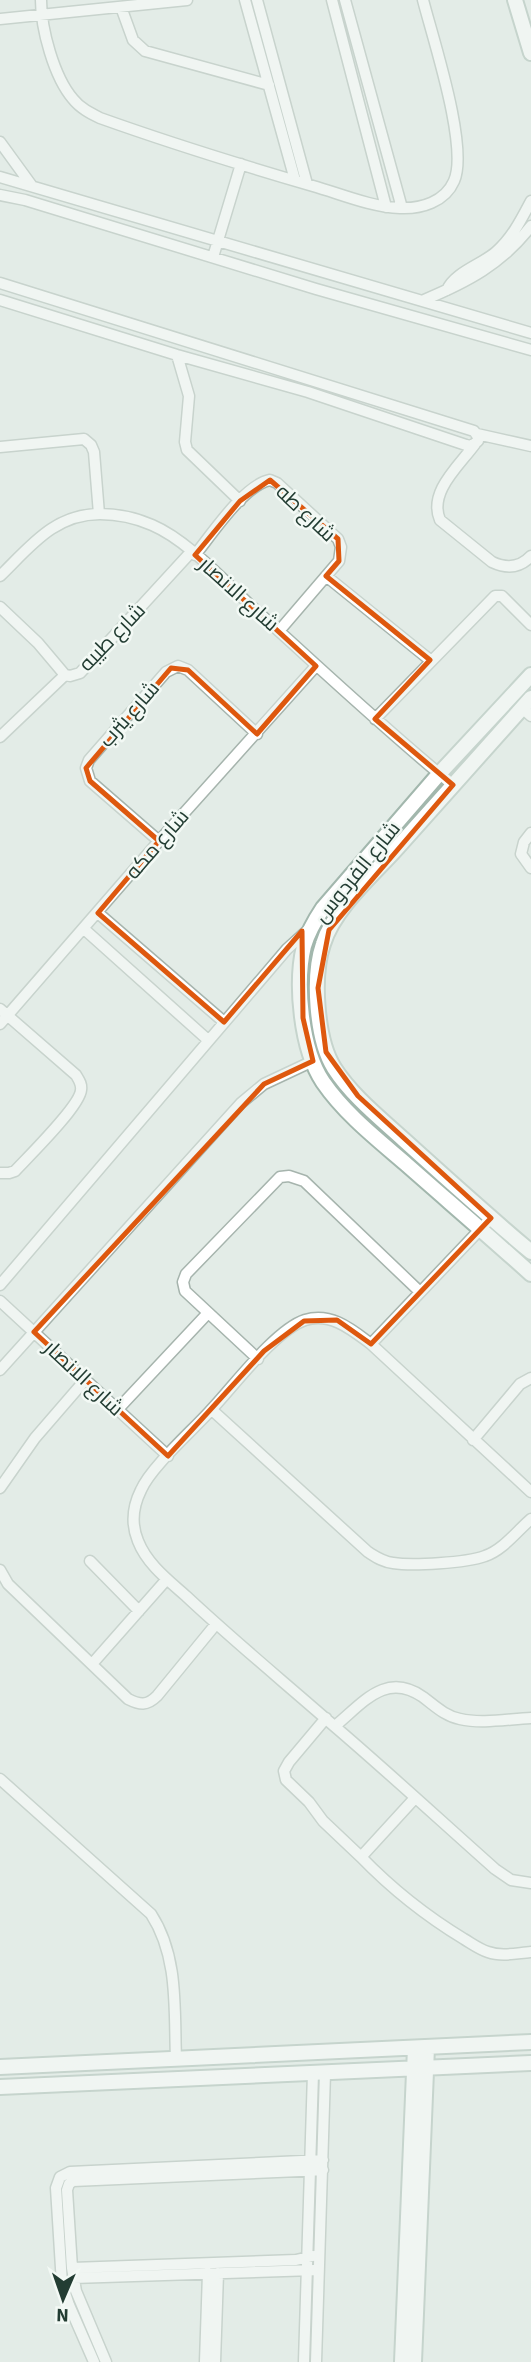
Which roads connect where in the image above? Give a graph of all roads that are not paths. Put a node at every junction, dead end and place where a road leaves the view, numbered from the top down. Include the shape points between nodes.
1 (41, 0) edge
2 (187, 0) edge
3 (245, 0) edge
4 (257, 0) edge
5 (332, 0) edge
6 (345, 0) edge
7 (423, 0) edge
8 (515, 0) edge
9 (121, 7) junction
10 (41, 15) junction
11 (0, 19) edge
12 (531, 52) edge
13 (269, 85) junction
14 (0, 142) edge
15 (241, 164) junction
16 (0, 177) edge
17 (295, 180) junction
18 (307, 184) junction
19 (32, 186) junction
20 (0, 195) edge
21 (531, 201) edge
22 (386, 207) junction
23 (402, 208) junction
24 (165, 225) junction
25 (531, 226) edge
26 (160, 240) junction
27 (218, 242) junction
28 (213, 257) junction
29 (0, 283) edge
30 (447, 290) junction
31 (0, 299) edge
32 (424, 300) junction
33 (531, 333) edge
34 (531, 350) edge
35 (177, 355) junction
36 (476, 439) junction
37 (531, 446) edge
38 (0, 447) edge
39 (240, 501) junction
40 (99, 514) junction
41 (193, 554) junction
42 (531, 556) edge
43 (0, 576) edge
44 (326, 576) junction
45 (0, 607) edge
46 (531, 625) edge
47 (279, 631) junction
48 (430, 660) junction
49 (316, 666) junction
50 (65, 675) junction
51 (531, 675) edge
52 (528, 707) edge
53 (375, 719) junction
54 (257, 734) junction
55 (0, 737) edge
56 (439, 774) junction
57 (453, 785) junction
58 (531, 833) edge
59 (159, 841) junction
60 (531, 868) edge
61 (98, 914) junction
62 (312, 926) junction
63 (84, 929) junction
64 (3, 1016) edge
65 (224, 1022) junction
66 (208, 1040) junction
67 (313, 1061) junction
68 (0, 1172) edge
69 (486, 1224) junction
70 (531, 1252) edge
71 (531, 1274) edge
72 (0, 1285) edge
73 (419, 1291) junction
74 (0, 1301) edge
75 (208, 1313) junction
76 (34, 1332) junction
77 (371, 1344) junction
78 (258, 1359) junction
79 (0, 1370) edge
80 (531, 1378) edge
81 (86, 1380) junction
82 (118, 1409) junction
83 (212, 1410) junction
84 (473, 1440) junction
85 (168, 1456) junction
86 (0, 1488) edge
87 (531, 1492) edge
88 (531, 1519) edge
89 (90, 1561) dead end
90 (0, 1570) edge
91 (167, 1579) junction
92 (139, 1611) junction
93 (216, 1624) junction
94 (92, 1664) junction
95 (326, 1718) junction
96 (531, 1718) edge
97 (335, 1726) junction
98 (0, 1779) edge
99 (415, 1798) junction
100 (361, 1857) junction
101 (531, 1883) edge
102 (531, 1952) edge
103 (531, 2042) edge
104 (421, 2048) junction
105 (176, 2059) junction
106 (531, 2063) edge
107 (0, 2067) edge
108 (420, 2069) junction
109 (319, 2073) junction
110 (0, 2087) edge
111 (311, 2165) junction
112 (323, 2165) junction
113 (56, 2183) junction
114 (67, 2188) junction
115 (320, 2256) junction
116 (309, 2257) junction
117 (308, 2270) junction
118 (320, 2270) junction
119 (73, 2273) junction
120 (213, 2273) junction
121 (93, 2362) edge
122 (106, 2362) edge
123 (205, 2362) edge
124 (215, 2362) edge
125 (304, 2362) edge
126 (316, 2362) edge
127 (402, 2362) edge
128 (414, 2362) edge

1 - 10 street
2 - 9 street
3 - 13 street
4 - 18 street
5 - 22 street
6 - 23 street
7 - 23 street via 454,123 458,167 454,182 435,202
8 - 12 street
9 - 10 street
9 - 13 street via 133,40 145,51
10 - 11 street
10 - 15 street via 59,75 82,108
13 - 17 street
14 - 19 street
15 - 17 street
15 - 27 street
16 - 19 street
17 - 18 street
18 - 22 street
19 - 24 street
20 - 26 street
21 - 30 street via 498,250
22 - 23 street
24 - 26 street
24 - 27 street
25 - 30 street via 496,264
26 - 28 street
27 - 28 street
27 - 32 street
28 - 34 street
29 - 36 street via 474,431
30 - 32 street
31 - 35 street
32 - 33 street
35 - 36 street via 308,392 466,445
35 - 39 street via 189,396 187,450
36 - 37 street
36 - 42 street via 440,491 436,511 440,520 501,566 519,566
38 - 40 street via 84,439 94,452
39 - 41 street, شارع طه
39 - 44 street, شارع طه via 263,482 277,483 338,539 339,561
40 - 41 street, شارع الانصار via 153,525
40 - 43 street, شارع الانصار via 62,521
41 - 47 street, شارع الانصار
41 - 50 street, شارع طيبه via 80,673
44 - 47 street, شارع طه
44 - 48 street
45 - 50 street, شارع طيبه
46 - 48 street via 497,595
47 - 49 street, شارع الانصار
48 - 53 street
49 - 53 street, شارع الانصار
49 - 54 street, شارع مكه
50 - 55 street
51 - 56 street, شارع الفردوس
52 - 57 street, شارع الفردوس
53 - 56 street, شارع الانصار
54 - 59 street, شارع مكه
54 - 59 street, شارع يثرب via 188,670 178,666 166,672 86,768 90,781
56 - 57 street, شارع الانصار
56 - 62 street, شارع الفردوس via 338,888
57 - 69 street, شارع الفردوس via 344,907 329,930 319,959 318,1006 326,1052 344,1080
58 - 60 street via 521,855
59 - 61 street, شارع مكه
61 - 63 street, شارع مكه
61 - 65 street
62 - 65 street
62 - 67 street, شارع الفردوس via 304,946 301,993
63 - 64 street, شارع مكه
63 - 66 street
64 - 68 street via 76,1075 81,1092 73,1108 15,1171
65 - 66 street
66 - 72 street
67 - 69 street, شارع الفردوس via 349,1113
67 - 76 street via 264,1084 241,1103
69 - 70 street, شارع الفردوس
69 - 71 street, شارع الفردوس
69 - 73 street
73 - 75 street via 304,1181 289,1176 272,1184 186,1274 185,1291
73 - 77 street
74 - 76 street, شارع الانصار
75 - 78 street
75 - 82 street
76 - 79 street
76 - 81 street, شارع الانصار
77 - 78 street via 337,1320 320,1318 289,1329
77 - 84 street
78 - 83 street
80 - 84 street via 520,1384
81 - 82 street, شارع الانصار
81 - 86 street via 35,1438
82 - 85 street, شارع الانصار
83 - 85 street
83 - 88 street via 380,1560 410,1564 486,1556
84 - 87 street
85 - 91 street via 142,1487 133,1523 148,1560
89 - 92 street
90 - 94 street via 8,1584
91 - 92 street
91 - 93 street
92 - 94 street
93 - 94 street via 157,1696 144,1705 128,1699
93 - 95 street
95 - 97 street
95 - 100 street via 289,1762 286,1780
96 - 97 street via 459,1719 404,1687 392,1686 371,1696
97 - 99 street
98 - 105 street via 151,1914 162,1931 172,1970
99 - 100 street
99 - 101 street via 495,1869 511,1880
100 - 102 street via 392,1888 476,1947 504,1955
103 - 104 street
104 - 105 street
104 - 108 street
105 - 107 street
106 - 108 street
108 - 109 street
108 - 127 street
108 - 128 street
109 - 110 street
109 - 111 street
109 - 112 street
111 - 112 street
111 - 113 street via 70,2172
111 - 114 street via 74,2181
111 - 116 street
112 - 115 street
113 - 114 street
113 - 121 street via 60,2275
114 - 119 street
115 - 116 street
115 - 118 street
116 - 117 street
116 - 119 street
117 - 118 street
117 - 120 street
117 - 125 street
118 - 126 street
119 - 120 street
119 - 122 street via 80,2302
120 - 123 street
120 - 124 street

